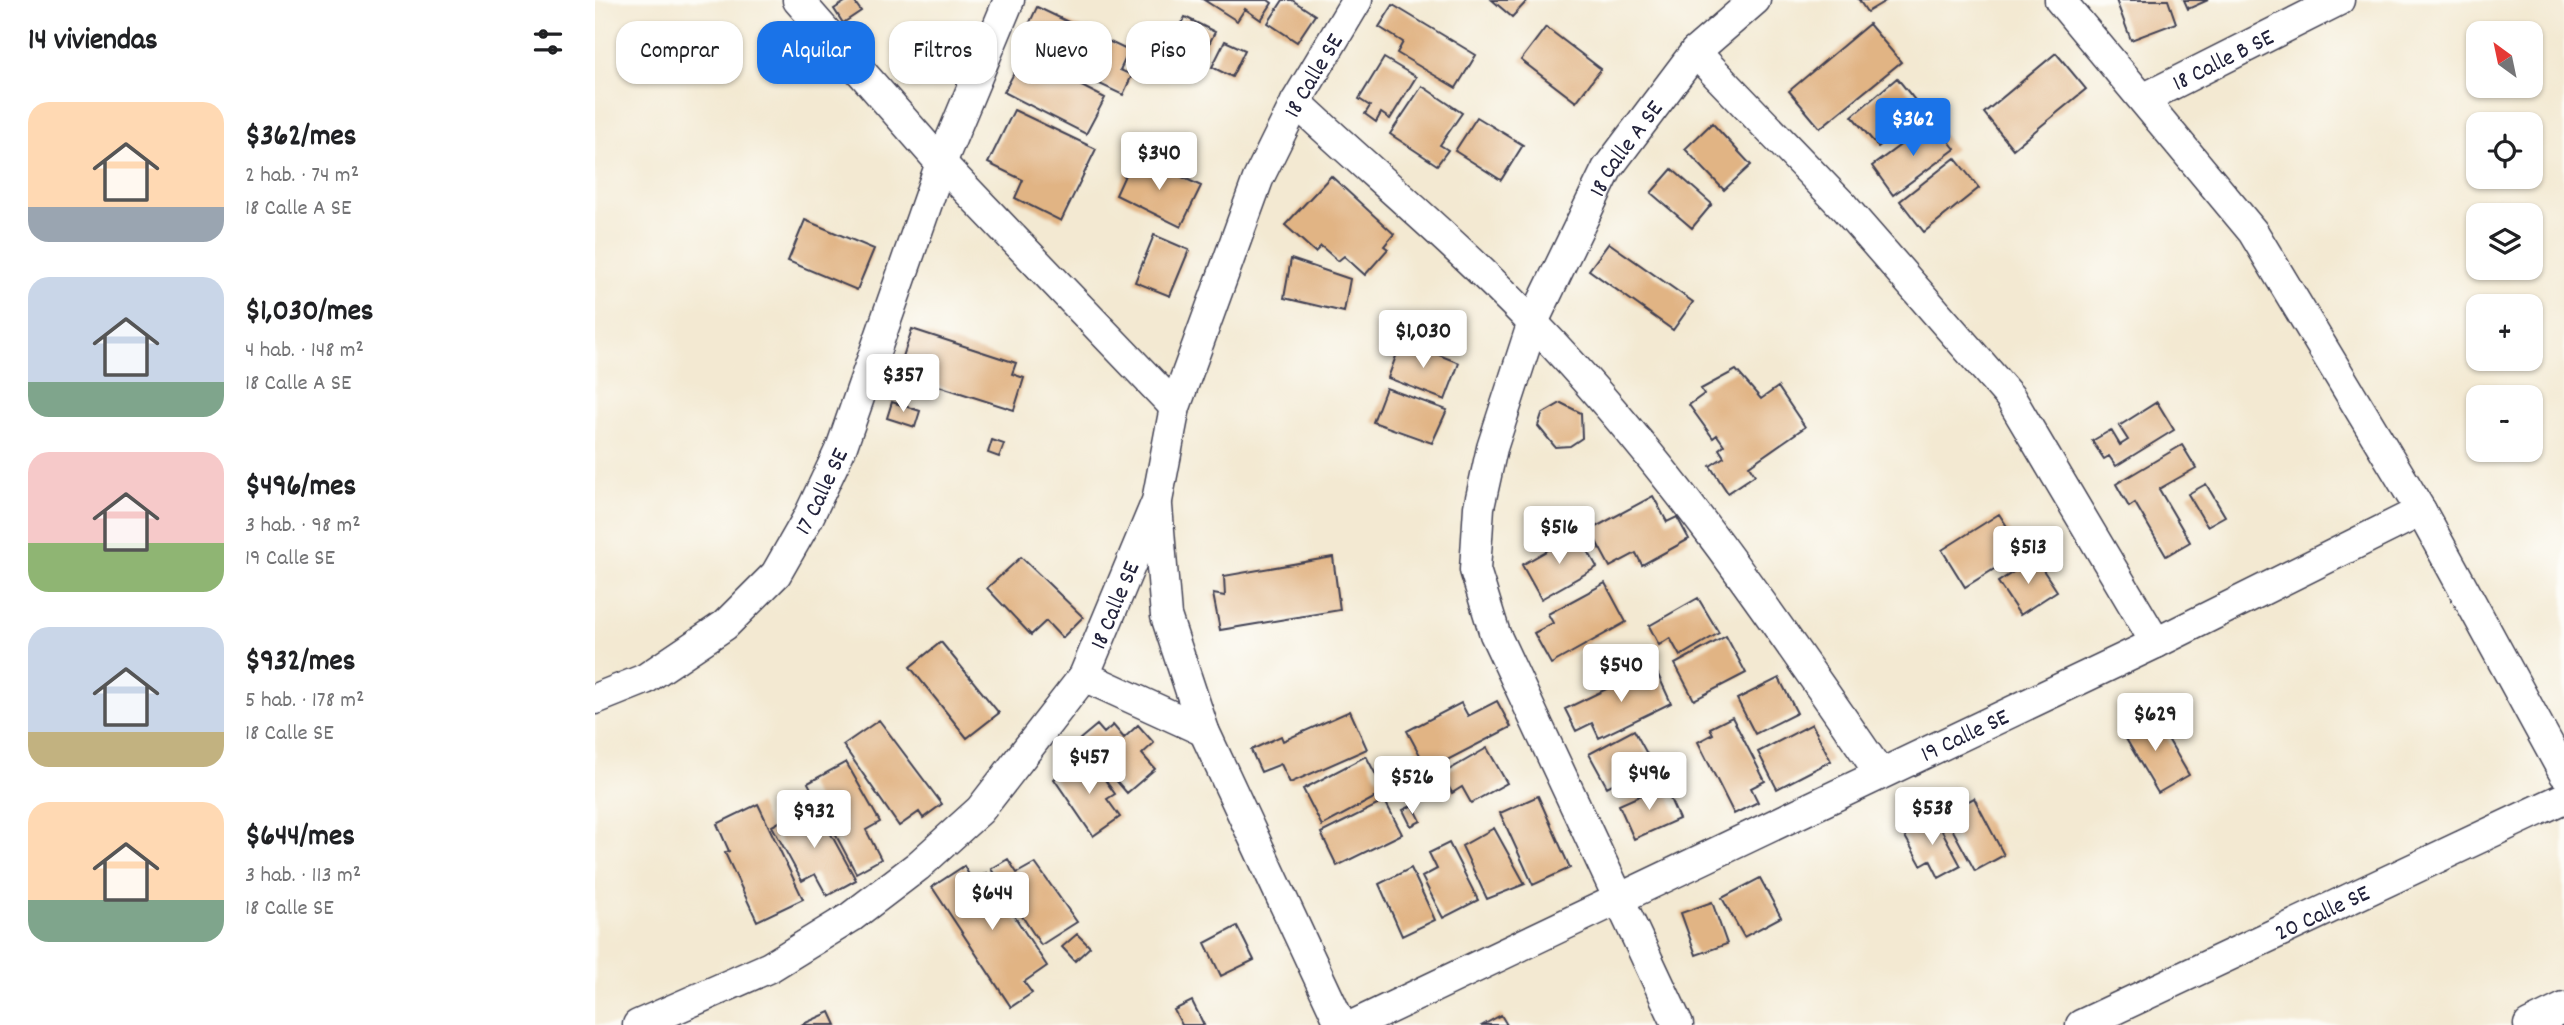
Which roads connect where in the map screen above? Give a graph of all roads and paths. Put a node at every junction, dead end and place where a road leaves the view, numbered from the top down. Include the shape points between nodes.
1 (798, 0) edge
2 (1009, 0) edge
3 (1357, 0) edge
4 (1755, 0) edge
5 (2060, 0) edge
6 (2339, 0) edge
7 (1695, 52) junction
8 (2143, 99) junction
9 (1296, 102) junction
10 (941, 163) junction
11 (1532, 322) junction
12 (1175, 408) junction
13 (1157, 501) junction
14 (2421, 511) junction
15 (2156, 643) junction
16 (1084, 676) junction
17 (595, 698) edge
18 (1204, 731) junction
19 (1879, 772) junction
20 (2564, 773) edge
21 (2564, 798) edge
22 (1619, 897) junction
23 (2564, 1008) edge
24 (638, 1025) edge
25 (1341, 1025) edge
26 (1354, 1025) edge
27 (1678, 1025) edge
28 (2081, 1025) edge
29 (2529, 1025) edge

1 - 10 street
2 - 10 street, 17 Calle SE
3 - 9 street, 18 Calle SE
4 - 7 street, 18 Calle A SE
5 - 8 street
6 - 8 street, 18 Calle B SE
7 - 11 street, 18 Calle A SE via 1607,169
7 - 15 street via 1844,207 2010,397
8 - 14 street via 2253,232
9 - 11 street
9 - 12 street, 18 Calle SE via 1258,179
10 - 12 street
10 - 17 street, 17 Calle SE via 842,446 776,574 725,625 645,680
11 - 19 street via 1655,460 1778,624
11 - 22 street, 18 Calle A SE via 1492,448 1479,507 1475,570 1495,634
12 - 13 street, 18 Calle SE
13 - 16 street, 18 Calle SE
13 - 18 street via 1166,616
14 - 15 street, 19 Calle SE
14 - 20 street
15 - 19 street, 19 Calle SE
16 - 18 street
16 - 24 street, 18 Calle SE via 980,810 918,866 851,918 771,967
18 - 25 street
19 - 22 street, 19 Calle SE
21 - 28 street, 20 Calle SE
22 - 26 street, 19 Calle SE
22 - 27 street, 18 Calle A SE
23 - 29 street

